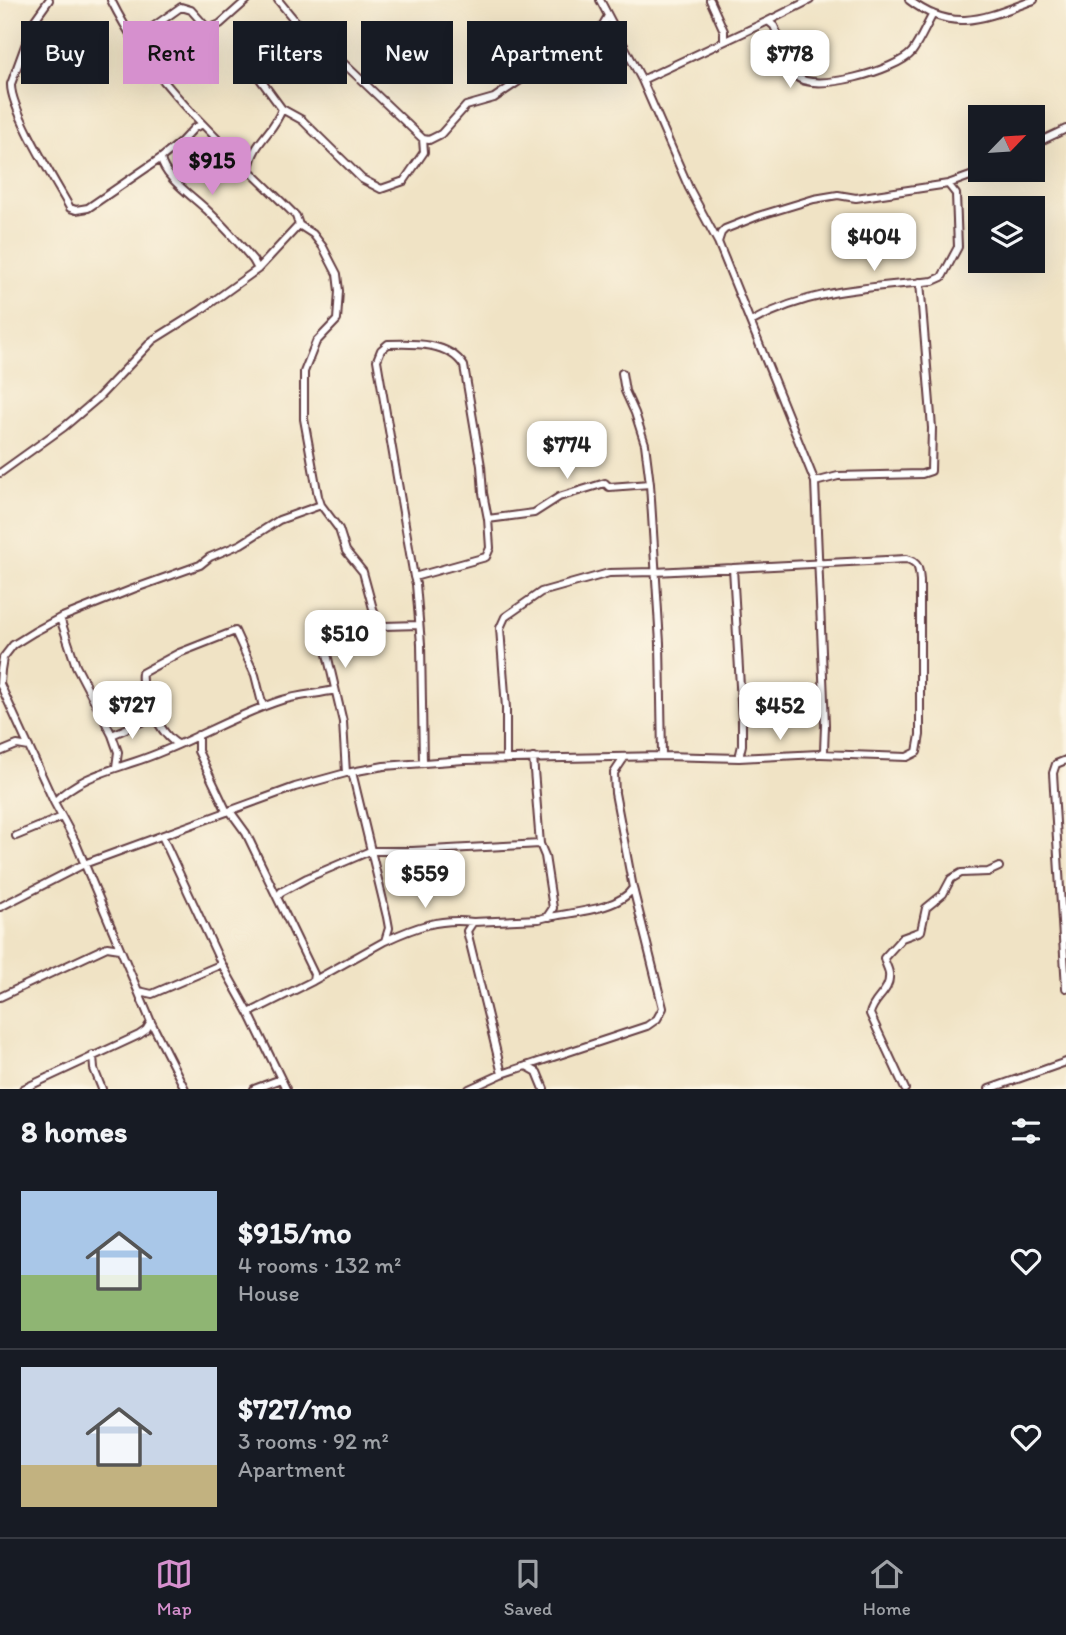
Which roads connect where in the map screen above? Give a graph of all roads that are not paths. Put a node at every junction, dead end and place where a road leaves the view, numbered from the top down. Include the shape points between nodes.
1 (49, 0) edge
2 (111, 0) edge
3 (247, 0) edge
4 (278, 0) edge
5 (600, 0) edge
6 (710, 0) edge
7 (810, 0) edge
8 (909, 0) edge
9 (1034, 0) edge
10 (933, 13) junction
11 (608, 16) junction
12 (161, 21) edge
13 (201, 21) edge
14 (296, 21) edge
15 (768, 21) junction
16 (123, 23) edge
17 (219, 24) edge
18 (724, 40) junction
19 (347, 66) edge
20 (642, 80) junction
21 (165, 84) edge
22 (264, 84) edge
23 (282, 109) junction
24 (201, 125) junction
25 (1066, 128) edge
26 (1045, 138) edge
27 (423, 139) junction
28 (160, 158) junction
29 (250, 169) junction
30 (968, 177) edge
31 (948, 184) junction
32 (299, 225) junction
33 (718, 242) junction
34 (258, 268) junction
35 (920, 282) junction
36 (751, 322) junction
37 (622, 373) dead end
38 (0, 473) edge
39 (815, 482) junction
40 (650, 484) junction
41 (321, 505) junction
42 (488, 519) junction
43 (818, 563) junction
44 (733, 568) junction
45 (655, 572) junction
46 (414, 577) junction
47 (60, 618) junction
48 (419, 625) junction
49 (384, 626) junction
50 (335, 690) junction
51 (262, 707) junction
52 (155, 716) junction
53 (112, 735) junction
54 (198, 735) junction
55 (166, 736) junction
56 (187, 740) junction
57 (178, 744) junction
58 (196, 746) junction
59 (29, 747) junction
60 (164, 750) junction
61 (0, 752) edge
62 (819, 754) junction
63 (662, 757) junction
64 (533, 758) junction
65 (605, 758) junction
66 (624, 758) junction
67 (739, 758) junction
68 (506, 759) junction
69 (1066, 760) edge
70 (423, 763) junction
71 (116, 767) junction
72 (349, 773) junction
73 (614, 773) junction
74 (54, 802) junction
75 (229, 812) junction
76 (62, 817) junction
77 (1056, 819) junction
78 (1066, 820) edge
79 (16, 836) dead end
80 (162, 836) junction
81 (540, 844) junction
82 (370, 851) junction
83 (84, 864) junction
84 (999, 867) dead end
85 (633, 888) junction
86 (278, 893) junction
87 (624, 899) junction
88 (637, 902) junction
89 (0, 907) edge
90 (553, 908) junction
91 (560, 915) junction
92 (547, 917) junction
93 (459, 920) junction
94 (473, 922) junction
95 (467, 931) junction
96 (113, 934) junction
97 (385, 941) junction
98 (1064, 941) edge
99 (107, 947) junction
100 (120, 949) junction
101 (1065, 950) edge
102 (222, 964) junction
103 (313, 981) junction
104 (1066, 988) edge
105 (139, 991) junction
106 (0, 997) edge
107 (249, 1013) junction
108 (151, 1022) junction
109 (93, 1055) junction
110 (1066, 1062) edge
111 (528, 1066) junction
112 (502, 1074) junction
113 (281, 1079) junction
114 (101, 1086) edge
115 (23, 1089) edge
116 (110, 1089) edge
117 (185, 1089) edge
118 (254, 1089) edge
119 (286, 1089) edge
120 (469, 1089) edge
121 (544, 1089) edge
122 (905, 1089) edge
123 (989, 1089) edge

1 - 28 street via 34,21 10,91 70,208 82,210 96,203
2 - 16 street
3 - 17 street
4 - 14 street
5 - 11 street
6 - 18 street
7 - 15 street
8 - 10 street
9 - 10 street via 977,20 959,21
10 - 15 street via 908,55 872,73 812,83 796,76
11 - 20 street
11 - 27 street via 590,39 494,98 466,106 441,134
12 - 13 street via 181,7
15 - 18 street
18 - 20 street
19 - 27 street
20 - 33 street
21 - 24 street
22 - 23 street
23 - 27 street via 302,120 362,179 381,189 404,181 424,152
23 - 29 street via 252,154
24 - 28 street
24 - 29 street
25 - 26 street
28 - 34 street via 163,168
29 - 32 street via 296,216
30 - 31 street
31 - 33 street via 799,203 724,229
31 - 35 street via 957,194 957,253 942,277
32 - 34 street
32 - 41 street via 323,247 340,291 337,320 316,342 304,372 304,419
33 - 36 street
34 - 38 street via 153,340 97,399
35 - 36 street via 820,295
35 - 39 street via 931,471 838,476
36 - 39 street
37 - 40 street via 645,444
39 - 43 street
40 - 42 street via 605,483 559,498 534,513
40 - 45 street
41 - 47 street via 279,520 200,565
41 - 49 street via 363,572 375,616
42 - 46 street via 490,548 485,557
42 - 46 street via 466,372 459,357 446,349 421,345 383,346 377,360
43 - 44 street
43 - 62 street via 825,734 824,751
43 - 62 street via 910,560 917,564 920,581 917,752 907,757
44 - 45 street
44 - 67 street via 742,720
45 - 63 street
45 - 68 street via 609,573 554,587 505,617 500,628
46 - 48 street
47 - 53 street via 76,666
47 - 59 street via 13,645 3,658 0,684
48 - 49 street
48 - 70 street
49 - 50 street via 332,637 327,654
50 - 51 street
50 - 72 street
51 - 52 street via 255,675 233,630 142,673
51 - 54 street
52 - 53 street
52 - 55 street
53 - 71 street via 118,752
54 - 56 street
54 - 58 street
55 - 57 street
55 - 60 street
56 - 57 street
56 - 58 street
57 - 60 street
58 - 75 street
59 - 61 street
59 - 74 street
60 - 71 street
62 - 67 street
63 - 66 street
63 - 67 street
64 - 65 street
64 - 68 street
64 - 81 street
65 - 66 street
65 - 73 street
66 - 73 street
68 - 70 street
69 - 77 street via 1056,764 1052,773
70 - 72 street
71 - 74 street via 67,789
72 - 75 street
72 - 82 street
73 - 85 street
74 - 76 street
75 - 80 street
75 - 86 street via 243,828
76 - 79 street
76 - 83 street
77 - 78 street
77 - 98 street
80 - 83 street
80 - 102 street
81 - 82 street
81 - 90 street
82 - 86 street
82 - 97 street via 388,928
83 - 89 street
83 - 96 street
84 - 122 street via 951,878 943,894 926,908 921,931 902,938 884,958 888,984 870,1014
85 - 87 street
85 - 88 street
86 - 103 street via 311,965
87 - 88 street
87 - 91 street
88 - 111 street via 663,1002 660,1015 647,1026
90 - 91 street
90 - 92 street
91 - 92 street
92 - 94 street
93 - 94 street
93 - 95 street
93 - 97 street via 416,926
94 - 95 street
95 - 112 street
96 - 99 street
96 - 100 street
97 - 103 street
98 - 101 street
99 - 100 street
99 - 106 street
100 - 105 street
101 - 104 street
102 - 105 street via 152,994
102 - 107 street
103 - 107 street
105 - 108 street
107 - 113 street
108 - 109 street via 139,1035
108 - 117 street
109 - 114 street
109 - 115 street
110 - 123 street
111 - 112 street
111 - 121 street via 537,1072
112 - 120 street
113 - 118 street
113 - 119 street
114 - 116 street

